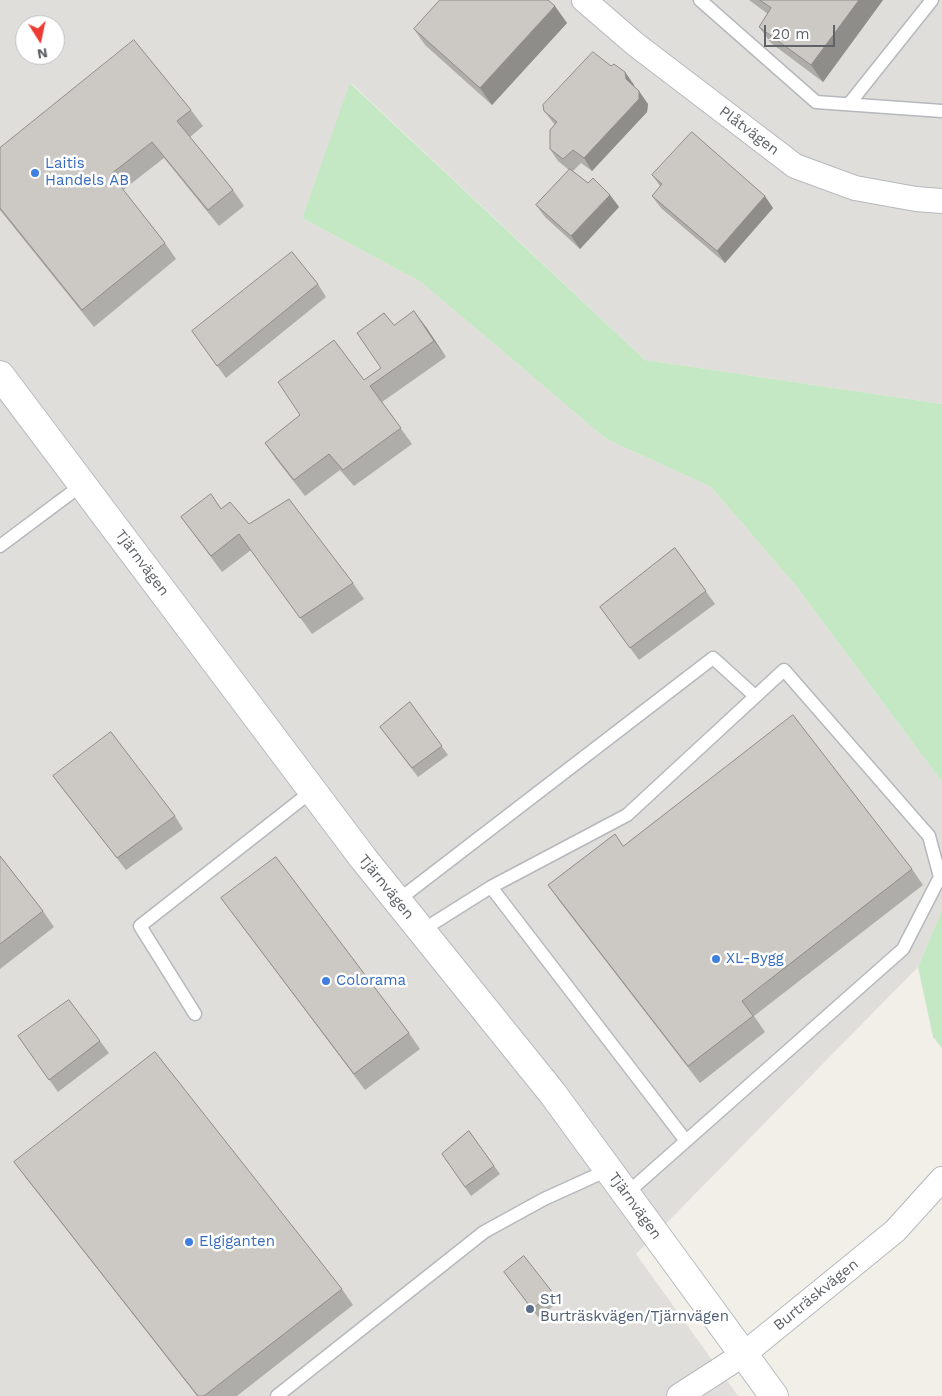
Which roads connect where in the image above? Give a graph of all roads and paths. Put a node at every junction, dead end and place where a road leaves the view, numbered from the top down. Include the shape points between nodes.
1 (584, 0) edge
2 (700, 0) edge
3 (932, 0) edge
4 (850, 104) junction
5 (942, 111) edge
6 (942, 201) edge
7 (0, 375) edge
8 (83, 484) junction
9 (0, 546) edge
10 (756, 696) junction
11 (312, 791) junction
12 (492, 887) junction
13 (397, 901) junction
14 (421, 931) junction
15 (195, 1014) dead end
16 (686, 1141) junction
17 (608, 1170) junction
18 (942, 1180) edge
19 (626, 1194) junction
20 (744, 1354) junction
21 (277, 1396) edge
22 (678, 1396) edge
23 (774, 1396) edge

1 - 6 street, Plåtvägen via 635,44 795,166 855,188
2 - 4 lane via 816,102
3 - 4 lane
4 - 5 lane
7 - 8 street, Tjärnvägen
8 - 9 lane
8 - 11 street, Tjärnvägen
10 - 12 lane via 627,815
10 - 13 lane via 713,658
10 - 16 lane via 784,670 929,836 940,877 903,949
11 - 13 street, Tjärnvägen
11 - 15 lane via 140,926
12 - 14 lane
12 - 16 lane
13 - 14 street, Tjärnvägen
14 - 17 street, Tjärnvägen via 553,1094
16 - 19 lane
17 - 19 street, Tjärnvägen
17 - 21 lane via 544,1199 484,1232
18 - 20 street, Burträskvägen via 895,1231
19 - 20 street, Tjärnvägen
20 - 22 street, Burträskvägen
20 - 23 street, Tjärnvägen

